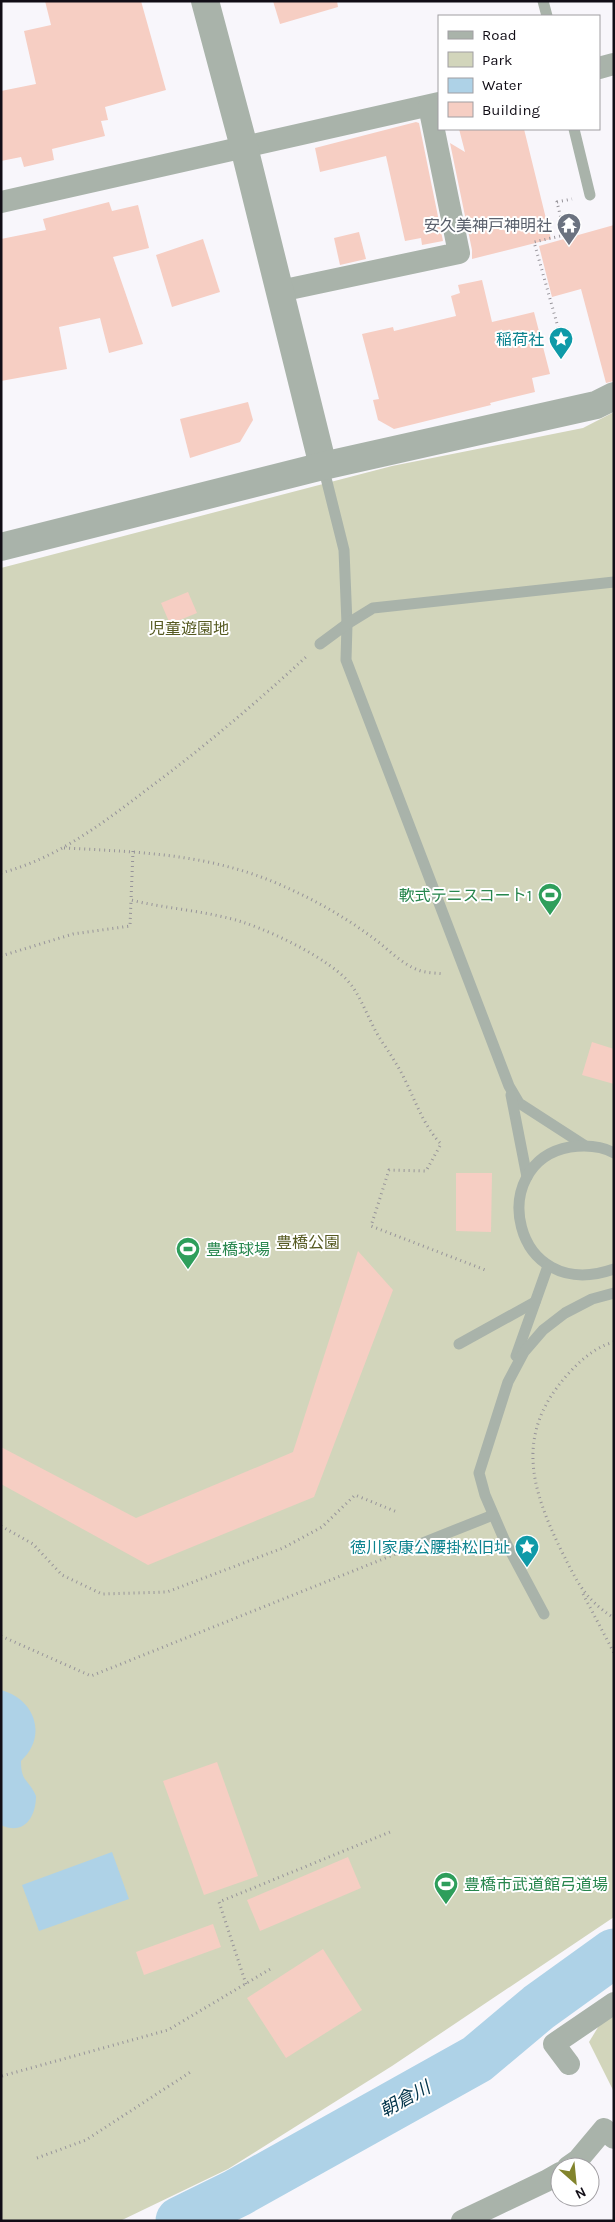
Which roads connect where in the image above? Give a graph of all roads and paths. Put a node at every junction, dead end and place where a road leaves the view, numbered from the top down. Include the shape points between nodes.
1 (205, 1) edge
2 (543, 1) edge
3 (547, 15) edge
4 (614, 64) edge
5 (600, 68) edge
6 (434, 104) edge
7 (438, 129) edge
8 (438, 130) edge
9 (574, 130) edge
10 (244, 147) junction
11 (590, 195) joint
12 (1, 202) edge
13 (280, 291) junction
14 (565, 352) dead end
15 (614, 396) edge
16 (323, 466) junction
17 (1, 547) edge
18 (614, 582) edge
19 (347, 624) junction
20 (320, 644) joint
21 (64, 848) junction
22 (133, 851) junction
23 (1, 873) edge
24 (131, 900) junction
25 (1, 956) edge
26 (444, 974) dead end
27 (509, 1086) junction
28 (584, 1145) junction
29 (614, 1153) edge
30 (527, 1177) junction
31 (548, 1266) junction
32 (614, 1268) edge
33 (488, 1271) dead end
34 (614, 1293) edge
35 (535, 1302) junction
36 (614, 1342) edge
37 (459, 1344) dead end
38 (508, 1382) junction
39 (397, 1512) dead end
40 (493, 1515) junction
41 (1, 1526) edge
42 (420, 1544) joint
43 (581, 1589) junction
44 (544, 1614) dead end
45 (614, 1618) edge
46 (1, 1636) edge
47 (614, 1653) edge
48 (390, 1832) dead end
49 (272, 1968) dead end
50 (246, 1984) junction
51 (614, 2003) edge
52 (569, 2064) dead end
53 (192, 2071) dead end
54 (2, 2076) edge
55 (614, 2138) edge
56 (581, 2157) edge
57 (37, 2158) dead end
58 (550, 2179) edge
59 (462, 2221) edge

1 - 10 street
2 - 3 lane
4 - 5 street
6 - 7 street
6 - 10 street
8 - 13 street via 458,253
9 - 11 lane
10 - 12 street
10 - 13 street
11 - 14 path via 557,202 565,235 534,242
13 - 16 street
15 - 16 street via 596,405
16 - 17 street
16 - 19 lane via 344,550
18 - 19 lane via 373,608
19 - 20 lane
19 - 27 lane via 346,660
20 - 21 path via 193,754
21 - 22 path
21 - 23 path
22 - 24 path
22 - 26 path via 191,857 283,885 354,925 402,961 419,970
24 - 25 path via 130,926 73,934
24 - 33 path via 229,918 250,926 301,947 334,968 352,986 430,1132 441,1144 426,1171 389,1170 371,1226
27 - 28 lane via 519,1103
27 - 30 lane
28 - 29 lane
28 - 30 lane via 555,1152 542,1160
30 - 31 lane via 519,1198 519,1221 528,1246
31 - 32 lane via 574,1275 602,1273
31 - 35 lane
34 - 38 lane via 578,1305 553,1321 524,1352
35 - 37 lane
35 - 38 lane
36 - 43 path via 582,1359 560,1383 539,1418 532,1464 537,1493 547,1520
38 - 40 lane via 479,1473
39 - 41 path via 355,1495 322,1527 283,1548 166,1592 121,1594 102,1594 62,1575 33,1544
40 - 42 lane
40 - 44 lane
42 - 46 path via 91,1676
43 - 45 path via 594,1604
43 - 47 path
48 - 50 path via 219,1902
49 - 50 path
50 - 54 path via 168,2030
51 - 52 street via 554,2044
53 - 57 path via 86,2140
55 - 56 street via 604,2129
58 - 59 street

